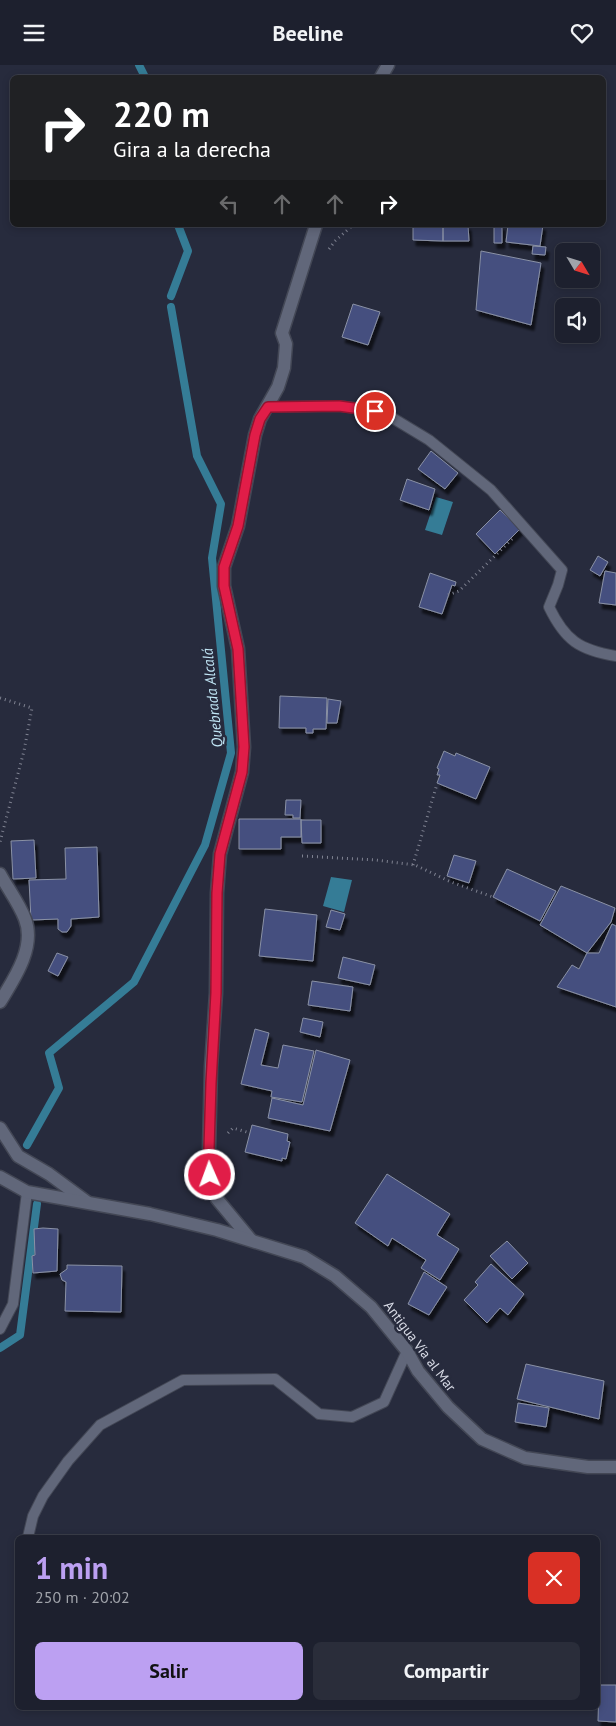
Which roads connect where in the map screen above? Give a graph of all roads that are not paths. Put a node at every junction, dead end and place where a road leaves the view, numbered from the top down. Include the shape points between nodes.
1 (315, 227) edge
2 (268, 407) junction
3 (616, 656) edge
4 (0, 874) edge
5 (0, 1002) edge
6 (0, 1128) edge
7 (0, 1177) edge
8 (27, 1192) junction
9 (87, 1202) junction
10 (252, 1240) junction
11 (0, 1329) edge
12 (407, 1351) junction
13 (616, 1467) edge
14 (28, 1535) edge

1 - 2 street via 282,333 286,344 284,368
2 - 3 lane via 364,409 386,414 429,440 491,490 562,570 549,607 567,637 586,648
2 - 10 street via 255,435 238,526 224,567 224,586 238,649 244,747 242,772 220,854 209,1149 210,1175 217,1199
4 - 5 street via 25,920 28,944
6 - 9 street via 18,1156
7 - 8 street, Antigua Vía al Mar
8 - 9 street, Antigua Vía al Mar
8 - 11 lane via 13,1304
9 - 10 street, Antigua Vía al Mar
10 - 12 street, Antigua Vía al Mar via 304,1257 335,1276 371,1307
12 - 13 street, Antigua Vía al Mar via 418,1371 448,1407 482,1439 525,1458 588,1467
12 - 14 lane via 384,1402 352,1417 319,1414 275,1379 183,1380 100,1425 43,1496 32,1516

